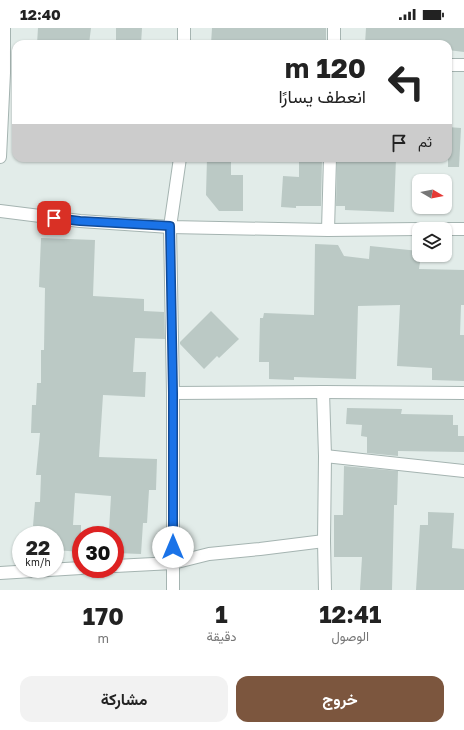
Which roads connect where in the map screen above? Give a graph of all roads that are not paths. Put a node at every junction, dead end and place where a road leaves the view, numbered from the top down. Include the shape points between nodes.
1 (4, 28) edge
2 (184, 28) edge
3 (334, 28) edge
4 (184, 40) edge
5 (334, 40) edge
6 (452, 65) edge
7 (464, 65) edge
8 (0, 157) edge
9 (179, 162) edge
10 (330, 162) edge
11 (0, 211) edge
12 (170, 226) junction
13 (412, 229) edge
14 (452, 229) edge
15 (464, 229) edge
16 (328, 230) junction
17 (323, 392) junction
18 (173, 393) junction
19 (464, 393) edge
20 (325, 456) junction
21 (464, 471) edge
22 (324, 541) junction
23 (173, 563) junction
24 (124, 566) edge
25 (72, 569) edge
26 (0, 573) edge
27 (173, 590) edge
28 (325, 590) edge

1 - 8 street
2 - 4 street
3 - 5 street
6 - 7 street
9 - 12 street
10 - 16 street
11 - 12 street via 80,221
12 - 16 street
12 - 18 street
13 - 16 street
14 - 15 street
17 - 18 street
17 - 19 street
17 - 20 street
18 - 23 street
20 - 21 street
20 - 22 street
22 - 23 street via 209,554
22 - 28 street
23 - 24 street
23 - 27 street
25 - 26 street

